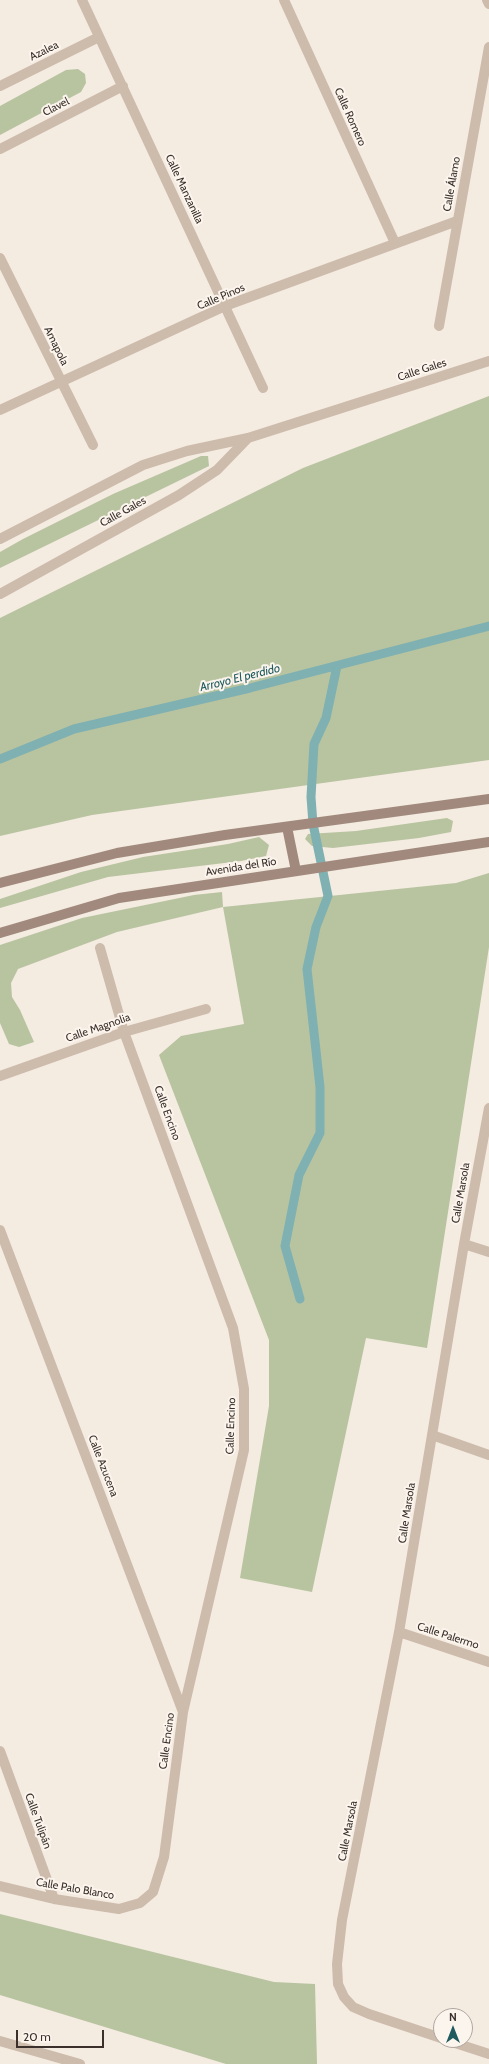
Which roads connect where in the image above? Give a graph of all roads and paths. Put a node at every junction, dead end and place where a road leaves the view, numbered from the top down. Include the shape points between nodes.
1 (82, 0) edge
2 (284, 0) edge
3 (487, 0) edge
4 (489, 4) edge
5 (99, 37) junction
6 (489, 47) edge
7 (0, 86) edge
8 (123, 86) junction
9 (0, 149) edge
10 (457, 221) junction
11 (395, 243) junction
12 (0, 258) edge
13 (225, 306) junction
14 (439, 326) dead end
15 (489, 361) edge
16 (61, 383) junction
17 (263, 388) dead end
18 (0, 410) edge
19 (248, 438) junction
20 (93, 445) dead end
21 (0, 539) edge
22 (0, 594) edge
23 (489, 799) edge
24 (287, 827) junction
25 (489, 842) edge
26 (296, 871) junction
27 (0, 883) edge
28 (0, 933) edge
29 (100, 948) dead end
30 (206, 1009) dead end
31 (124, 1032) junction
32 (0, 1075) edge
33 (489, 1108) edge
34 (0, 1230) edge
35 (464, 1244) junction
36 (489, 1252) edge
37 (432, 1435) junction
38 (489, 1455) edge
39 (399, 1632) junction
40 (489, 1662) edge
41 (183, 1712) junction
42 (0, 1750) edge
43 (164, 1857) joint
44 (0, 1886) edge
45 (54, 1899) junction
46 (433, 2035) edge
47 (0, 2041) edge
48 (471, 2048) edge
49 (489, 2054) edge
50 (80, 2064) edge

1 - 5 street, Calle Manzanilla
2 - 11 street, Calle Romero
3 - 4 street
5 - 7 street, Azalea
5 - 8 street, Calle Manzanilla
6 - 10 street, Calle Álamo
8 - 9 street, Clavel
8 - 13 street, Calle Manzanilla
10 - 11 street, Calle Pinos
10 - 14 street, Calle Álamo
11 - 13 street, Calle Pinos
12 - 16 street, Amapola
13 - 16 street, Calle Pinos
13 - 17 street, Calle Manzanilla
15 - 19 street, Calle Gales
16 - 18 street, Calle Pinos
16 - 20 street, Amapola
19 - 21 street, Calle Gales via 186,450 143,465
19 - 22 street, Calle Gales via 217,470 179,495
23 - 24 street
24 - 26 street
24 - 27 street via 117,853
25 - 26 street, Avenida del Río
26 - 28 street, Avenida del Río via 118,898
29 - 31 street, Calle Encino
30 - 31 street, Calle Magnolia
31 - 32 street, Calle Magnolia
31 - 41 street, Calle Encino via 233,1328 244,1390 244,1450
33 - 35 street, Calle Marsola
34 - 41 street, Calle Azucena
35 - 36 street
35 - 37 street, Calle Marsola
37 - 38 street
37 - 39 street, Calle Marsola
39 - 40 street, Calle Palermo
39 - 46 street, Calle Marsola via 342,1920 337,1964 338,1984 344,1997 354,2007
41 - 43 street, Calle Encino
42 - 45 street, Calle Tulipán
43 - 45 street, Calle Palo Blanco via 153,1892 140,1903 119,1909
44 - 45 street, Calle Palo Blanco
47 - 50 street
48 - 49 street

